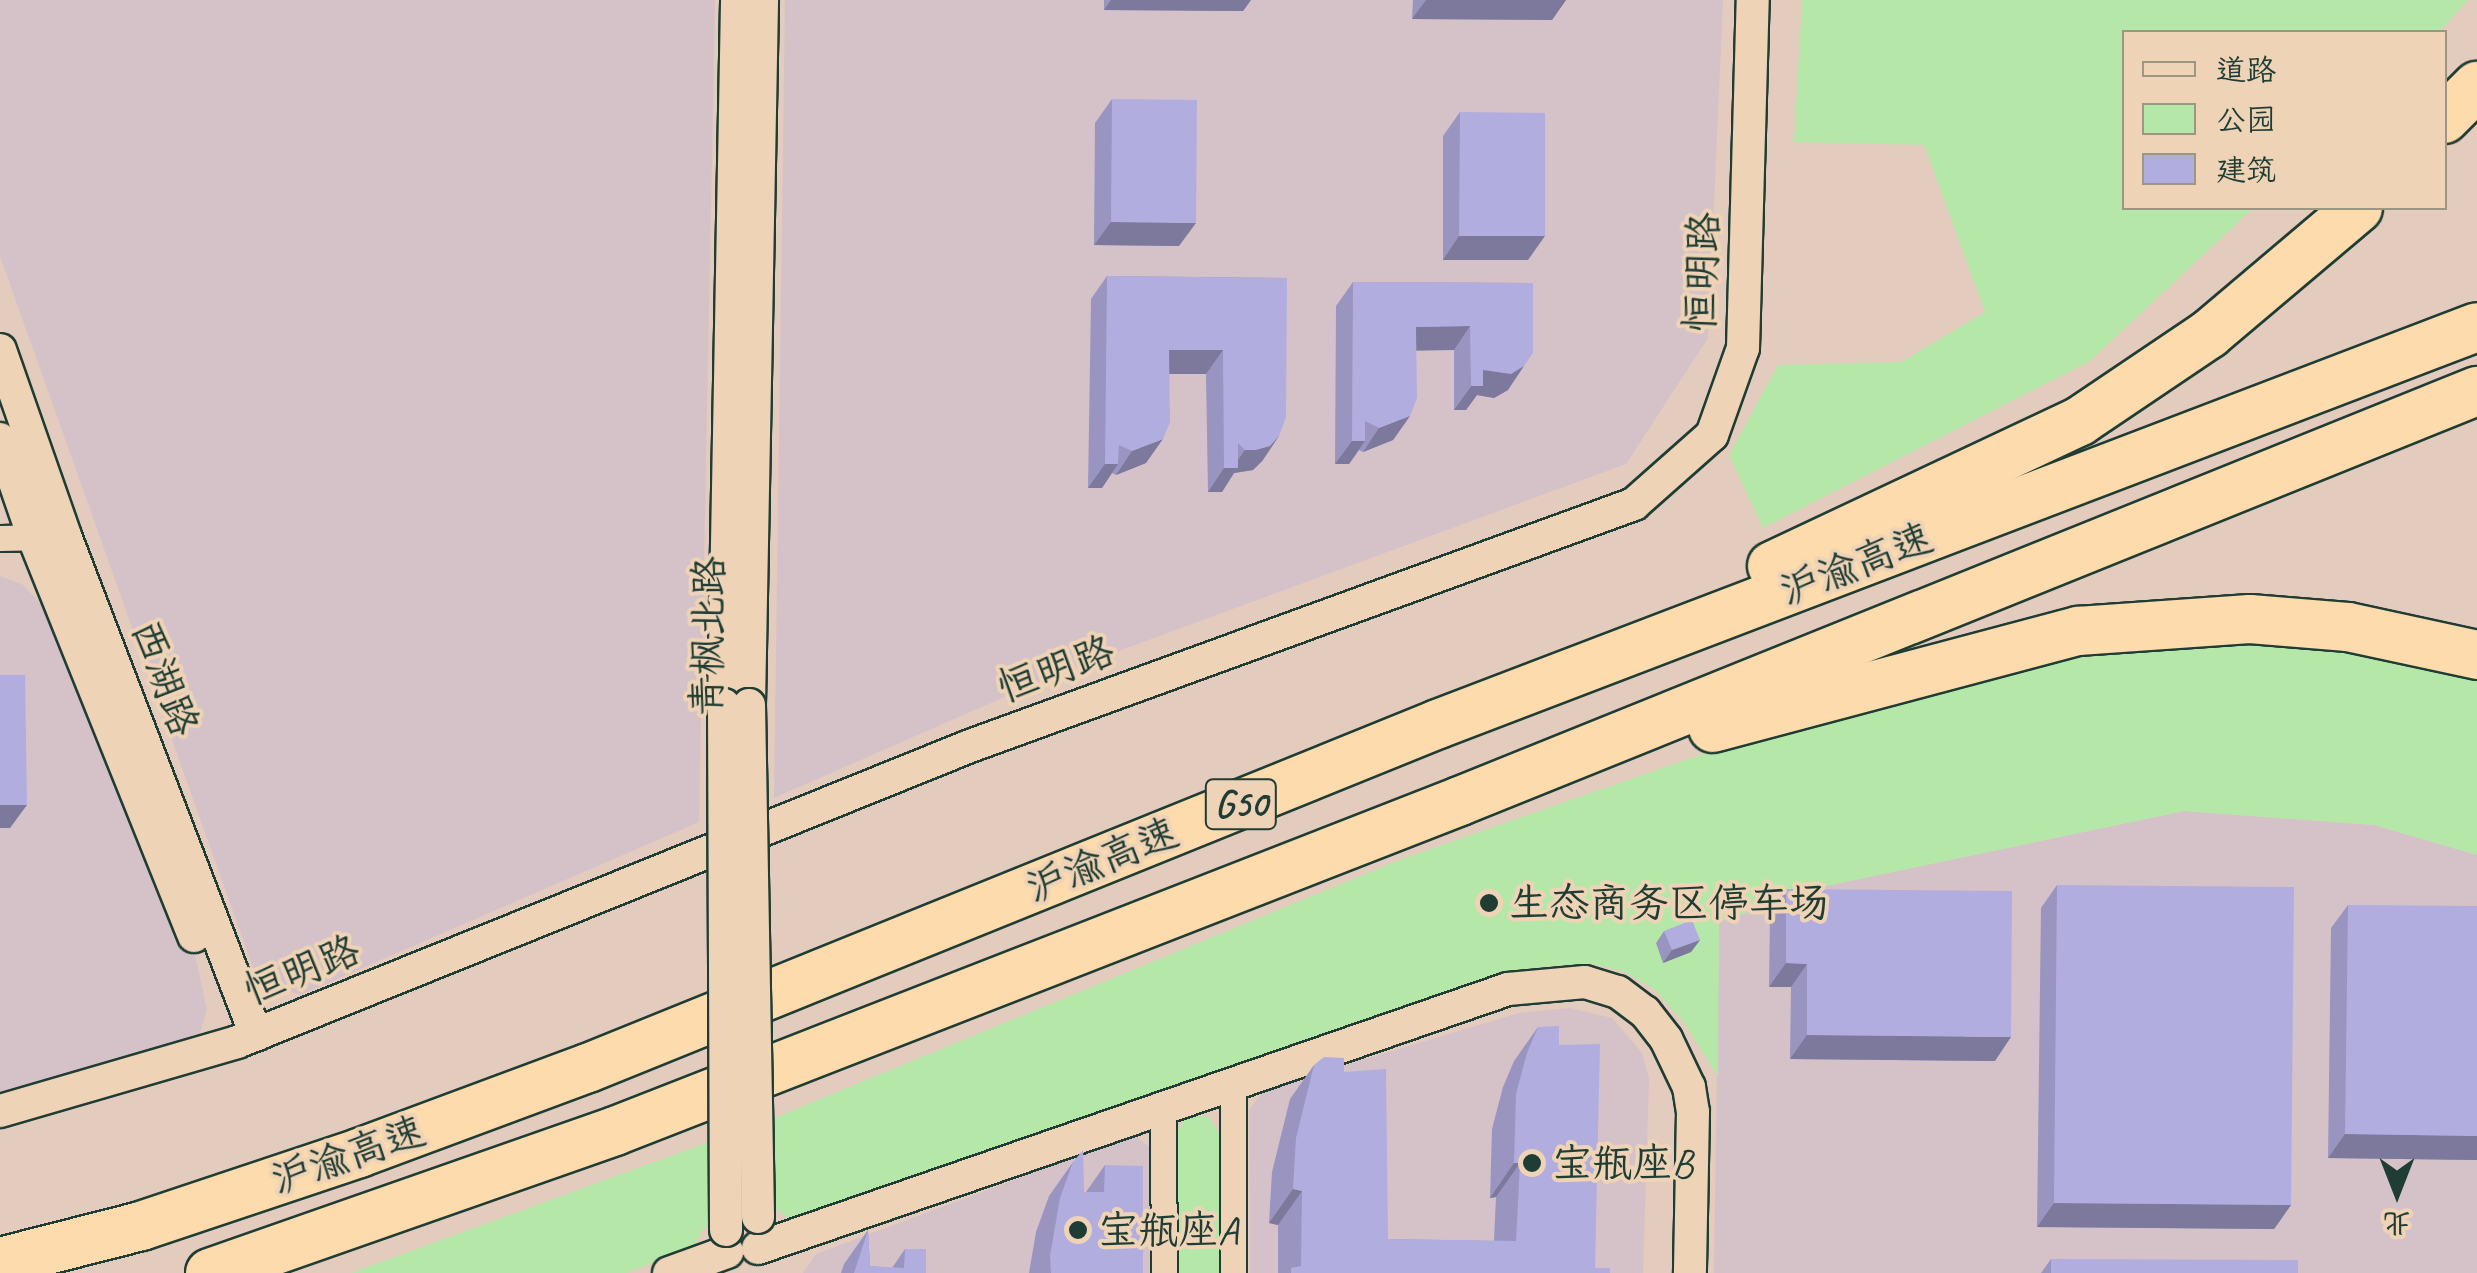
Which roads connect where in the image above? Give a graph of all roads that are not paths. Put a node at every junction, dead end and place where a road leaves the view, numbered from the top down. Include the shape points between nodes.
1 (737, 0) edge
2 (762, 0) edge
3 (1754, 0) edge
4 (2477, 86) edge
5 (2447, 116) edge
6 (2356, 210) edge
7 (2477, 328) edge
8 (0, 350) edge
9 (2477, 391) edge
10 (0, 439) edge
11 (49, 537) junction
12 (0, 538) edge
13 (2477, 656) edge
14 (736, 705) junction
15 (1438, 724) junction
16 (1460, 802) junction
17 (246, 1038) junction
18 (1680, 1065) junction
19 (1233, 1080) junction
20 (1163, 1105) junction
21 (0, 1111) edge
22 (742, 1249) edge
23 (0, 1262) edge
24 (210, 1273) edge
25 (668, 1273) edge
26 (1164, 1273) edge
27 (1233, 1273) edge
28 (1677, 1273) edge
29 (1690, 1273) edge

1 - 14 street, 青枫北路
2 - 14 street, 青枫北路
3 - 17 street, 恒明路 via 1742,348 1712,435 1634,504 970,746
4 - 5 highway
6 - 15 highway via 2209,334 2080,421
7 - 15 highway, 沪渝高速 / G50
8 - 11 street, 西湖路
9 - 16 highway, 沪渝高速 / G50
10 - 11 street, 西湖路
11 - 12 street
11 - 17 street, 西湖路
13 - 16 highway via 2348,628 2250,619 2078,631 1849,689
14 - 22 street, 青枫北路, bridge
15 - 23 highway, 沪渝高速 / G50 via 588,1068 177,1214
16 - 24 highway, 沪渝高速 / G50 via 615,1131
17 - 21 street, 恒明路
18 - 19 street via 1645,1012 1618,992 1585,982 1546,982
18 - 28 street
18 - 29 street via 1693,1112
19 - 20 street
19 - 27 street
20 - 22 street
20 - 26 street
22 - 25 street

